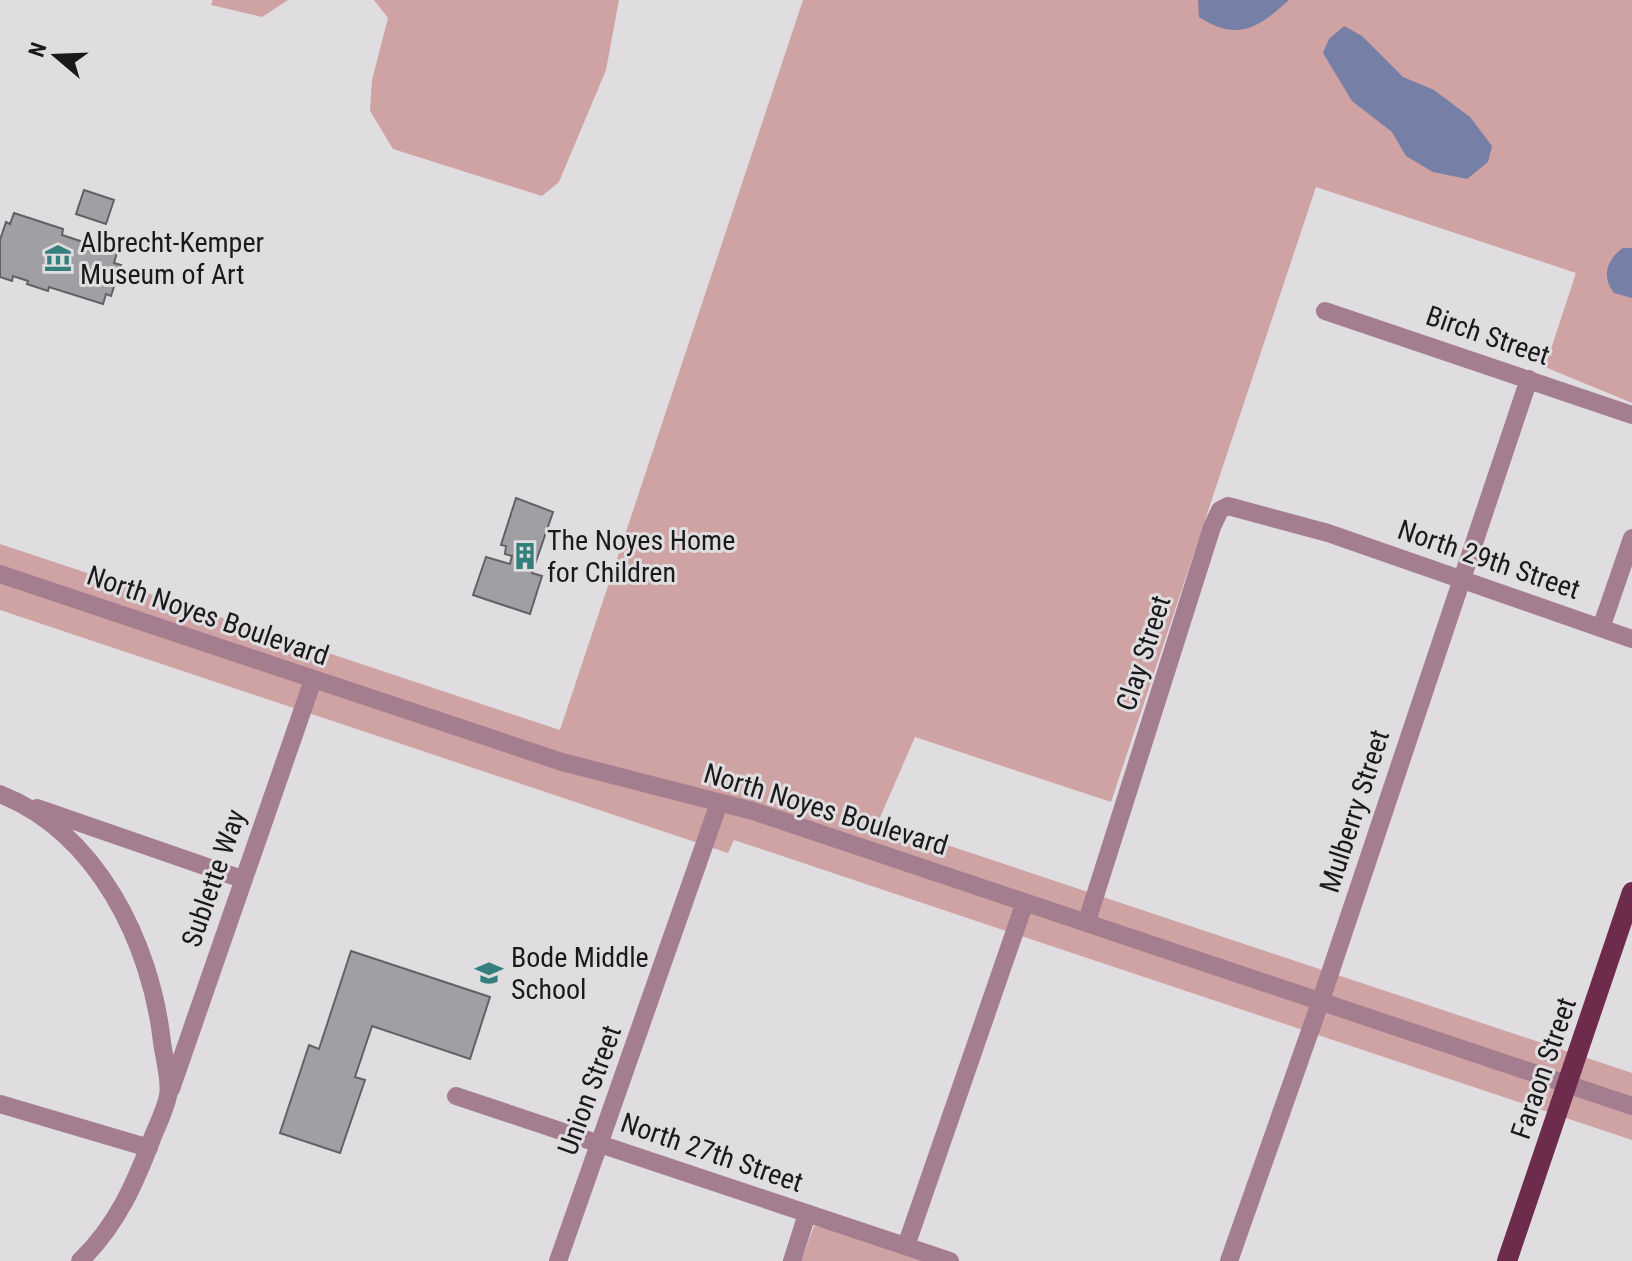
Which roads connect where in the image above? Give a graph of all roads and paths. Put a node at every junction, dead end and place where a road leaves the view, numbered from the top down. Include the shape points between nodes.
1 (1325, 311) dead end
2 (1529, 379) junction
3 (1632, 415) edge
4 (1328, 533) joint
5 (1632, 538) edge
6 (0, 574) edge
7 (1461, 579) junction
8 (1601, 628) junction
9 (1632, 639) edge
10 (313, 680) junction
11 (9, 798) edge
12 (719, 803) junction
13 (242, 879) junction
14 (1632, 892) edge
15 (1025, 902) junction
16 (1087, 921) junction
17 (1321, 1000) junction
18 (1568, 1084) junction
19 (168, 1095) junction
20 (456, 1096) dead end
21 (0, 1104) edge
22 (1632, 1106) edge
23 (600, 1143) junction
24 (149, 1148) junction
25 (807, 1214) junction
26 (906, 1246) junction
27 (80, 1261) edge
28 (558, 1261) edge
29 (792, 1261) edge
30 (950, 1261) edge
31 (1229, 1261) edge
32 (1507, 1261) edge

1 - 2 street, Birch Street
2 - 3 street, Birch Street
2 - 7 street, Mulberry Street
4 - 7 street, North 29th Street
4 - 16 street, Clay Street via 1237,506 1220,510
5 - 8 street
6 - 10 street, North Noyes Boulevard
7 - 8 street, North 29th Street
7 - 17 street, Mulberry Street
8 - 9 street, North 29th Street
10 - 12 street, North Noyes Boulevard via 562,762
10 - 13 street, Sublette Way
11 - 13 street
11 - 19 street via 63,834 112,893 134,930 160,1019
12 - 15 street, North Noyes Boulevard
12 - 23 street, Union Street
13 - 19 street, Sublette Way
14 - 18 main road, Faraon Street
15 - 16 street, North Noyes Boulevard
15 - 26 street
16 - 17 street, North Noyes Boulevard
17 - 18 street, North Noyes Boulevard
17 - 31 street, Mulberry Street
18 - 22 street, North Noyes Boulevard
18 - 32 main road, Faraon Street
19 - 24 street, Sublette Way
20 - 23 street, North 27th Street
21 - 24 street
23 - 25 street, North 27th Street
23 - 28 street, Union Street
24 - 27 street, Sublette Way via 116,1218
25 - 26 street, North 27th Street
25 - 29 street
26 - 30 street, North 27th Street

